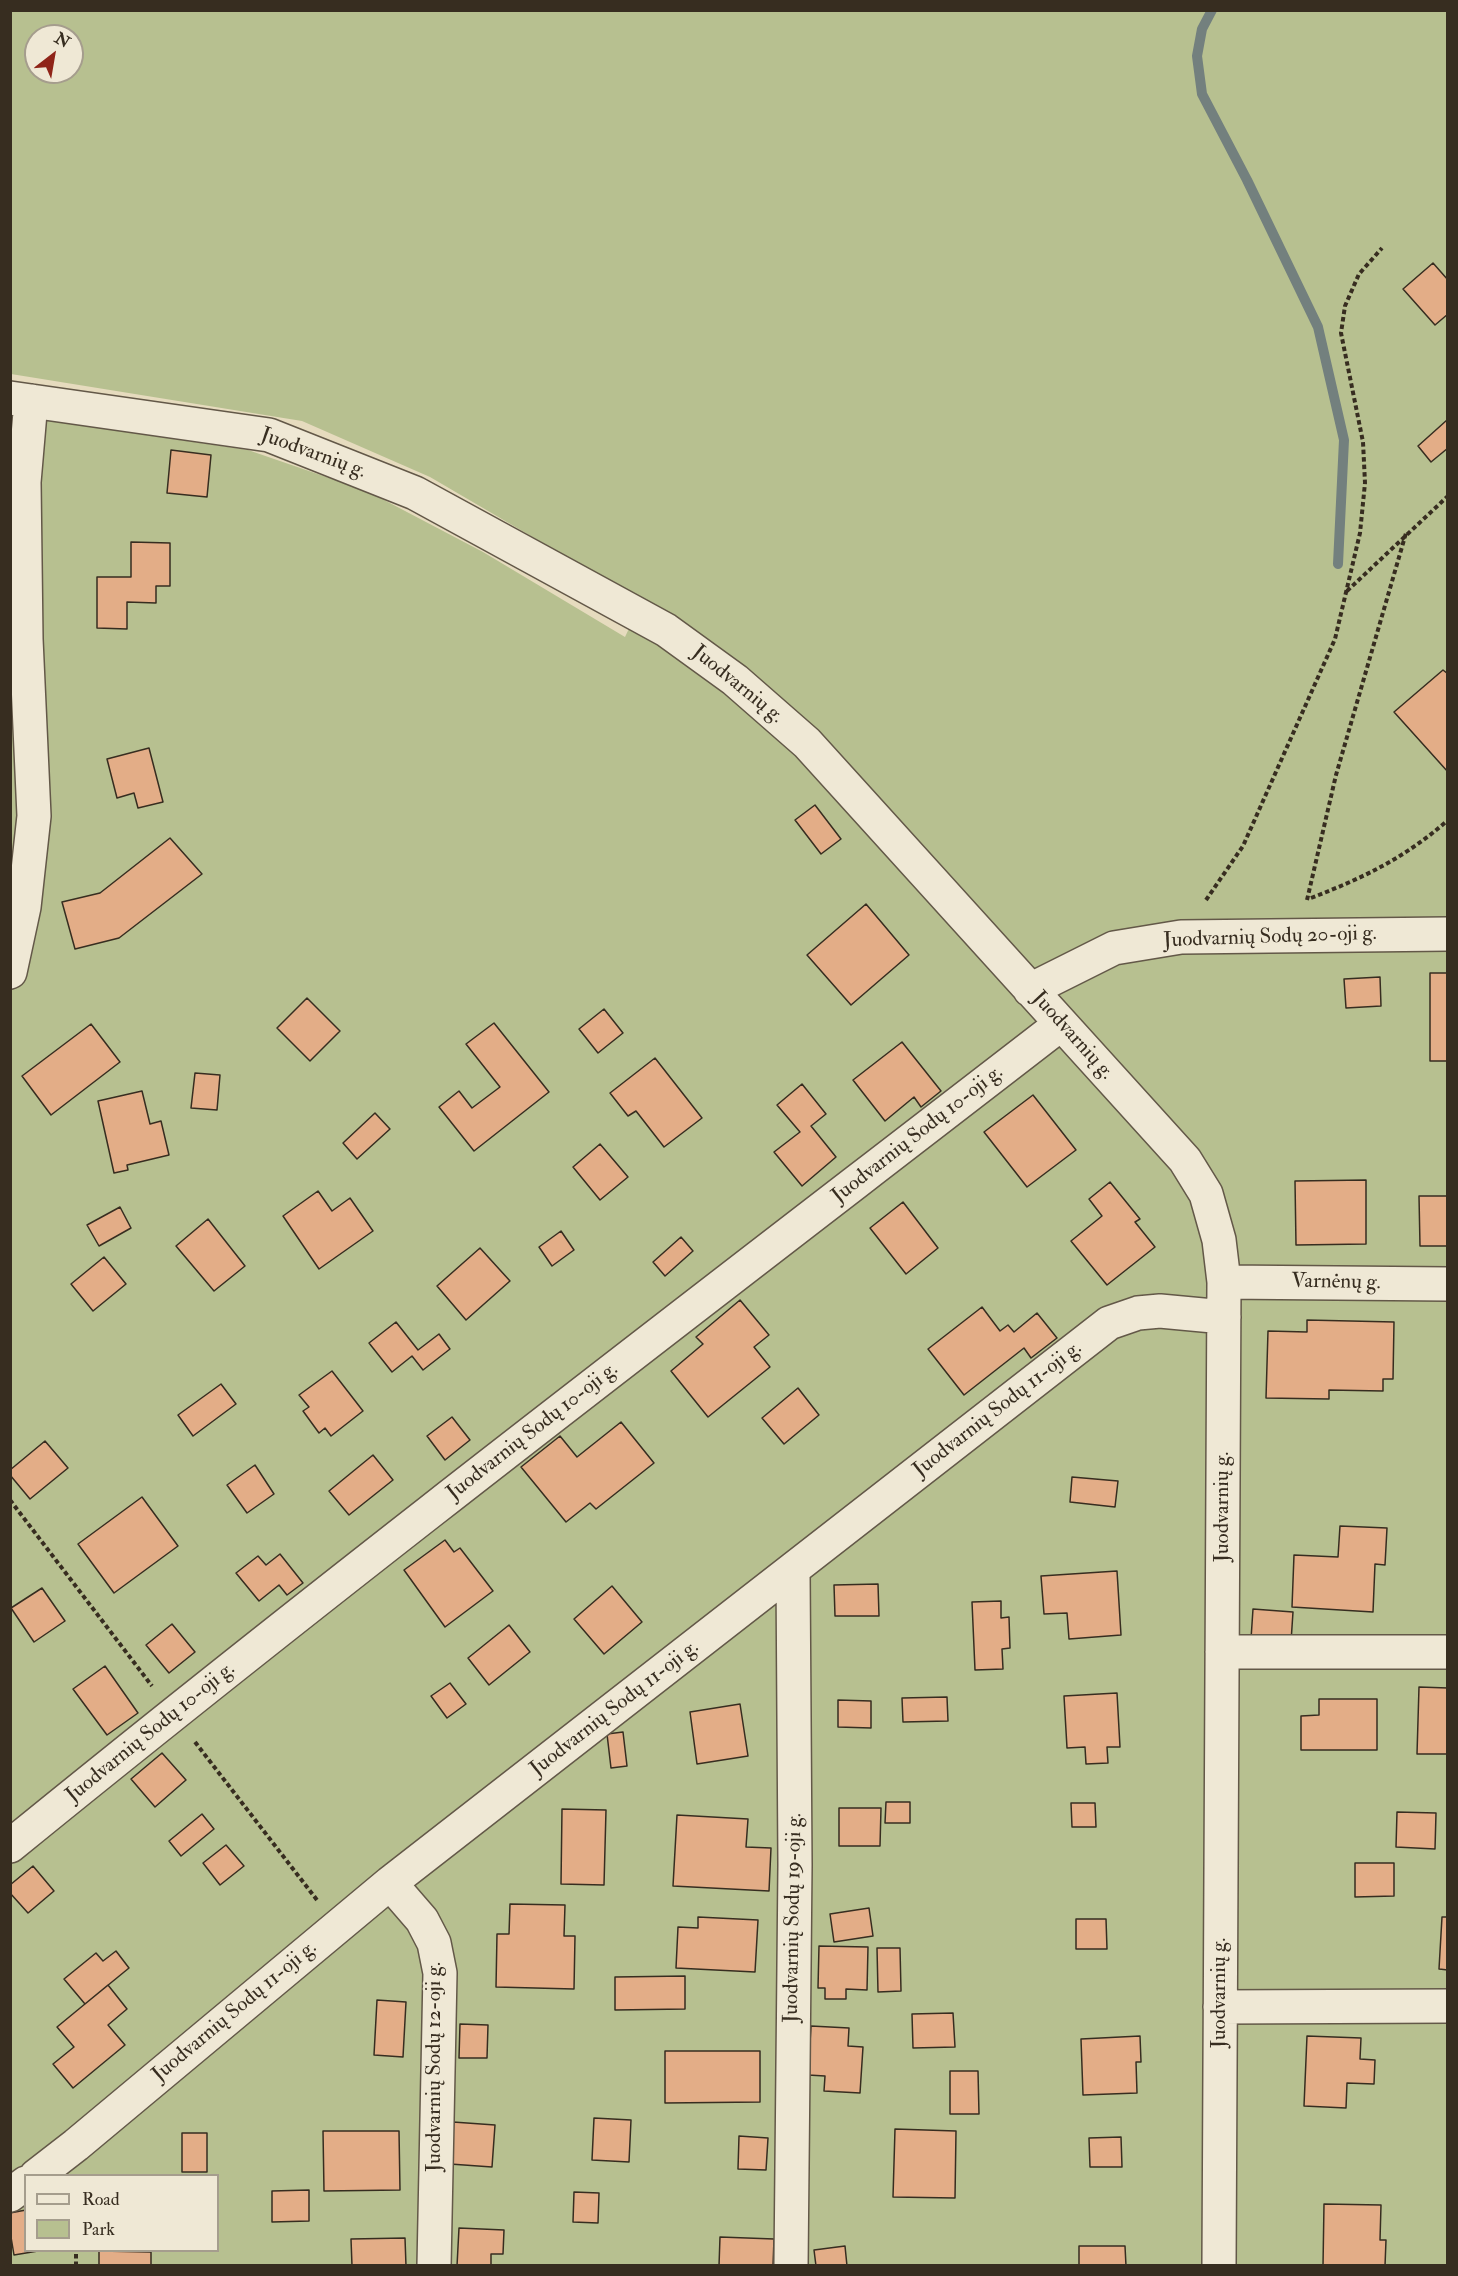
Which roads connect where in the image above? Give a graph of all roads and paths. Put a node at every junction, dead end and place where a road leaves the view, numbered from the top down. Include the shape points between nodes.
1 (1382, 248) dead end
2 (21, 399) edge
3 (1448, 496) edge
4 (1406, 532) junction
5 (1346, 591) junction
6 (18, 645) edge
7 (1448, 820) edge
8 (1307, 900) junction
9 (1297, 903) dead end
10 (1448, 934) edge
11 (1181, 937) junction
12 (10, 972) edge
13 (1030, 990) junction
14 (1061, 1024) junction
15 (1224, 1282) junction
16 (1448, 1284) edge
17 (1224, 1317) junction
18 (793, 1570) junction
19 (1222, 1652) junction
20 (1448, 1652) edge
21 (10, 1846) edge
22 (390, 1883) junction
23 (1448, 2006) edge
24 (1220, 2007) junction
25 (37, 2174) edge
26 (24, 2184) edge
27 (10, 2195) edge
28 (434, 2265) edge
29 (791, 2265) edge
30 (1219, 2265) edge

1 - 5 path via 1359,274 1345,306 1341,333 1363,442 1365,483 1360,533
2 - 6 street via 24,482
2 - 13 street, Juodvarnių g. via 269,435 415,493 666,630 735,680 807,743
3 - 4 path
4 - 5 path
4 - 8 path via 1336,775
5 - 11 path via 1335,639 1243,846
6 - 12 street via 34,816 24,907
7 - 8 path via 1397,858 1360,879
8 - 9 path
10 - 11 street, Juodvarnių Sodų 20-oji g.
11 - 13 street, Juodvarnių Sodų 20-oji g. via 1114,948
13 - 14 street, Juodvarnių g.
14 - 15 street, Juodvarnių g. via 1185,1160 1206,1194 1219,1240
14 - 21 street, Juodvarnių Sodų 10-oji g. via 434,1509
15 - 16 street, Varnėnų g.
15 - 17 street, Juodvarnių g.
17 - 18 street, Juodvarnių Sodų 11-oji g. via 1160,1311 1138,1313 1109,1323
17 - 19 street, Juodvarnių g.
18 - 22 street, Juodvarnių Sodų 11-oji g.
18 - 29 street, Juodvarnių Sodų 19-oji g.
19 - 20 street
19 - 24 street, Juodvarnių g.
22 - 25 street, Juodvarnių Sodų 11-oji g.
22 - 28 street, Juodvarnių Sodų 12-oji g. via 422,1920 434,1943 440,1973
23 - 24 street
24 - 30 street, Juodvarnių g.
26 - 27 street

